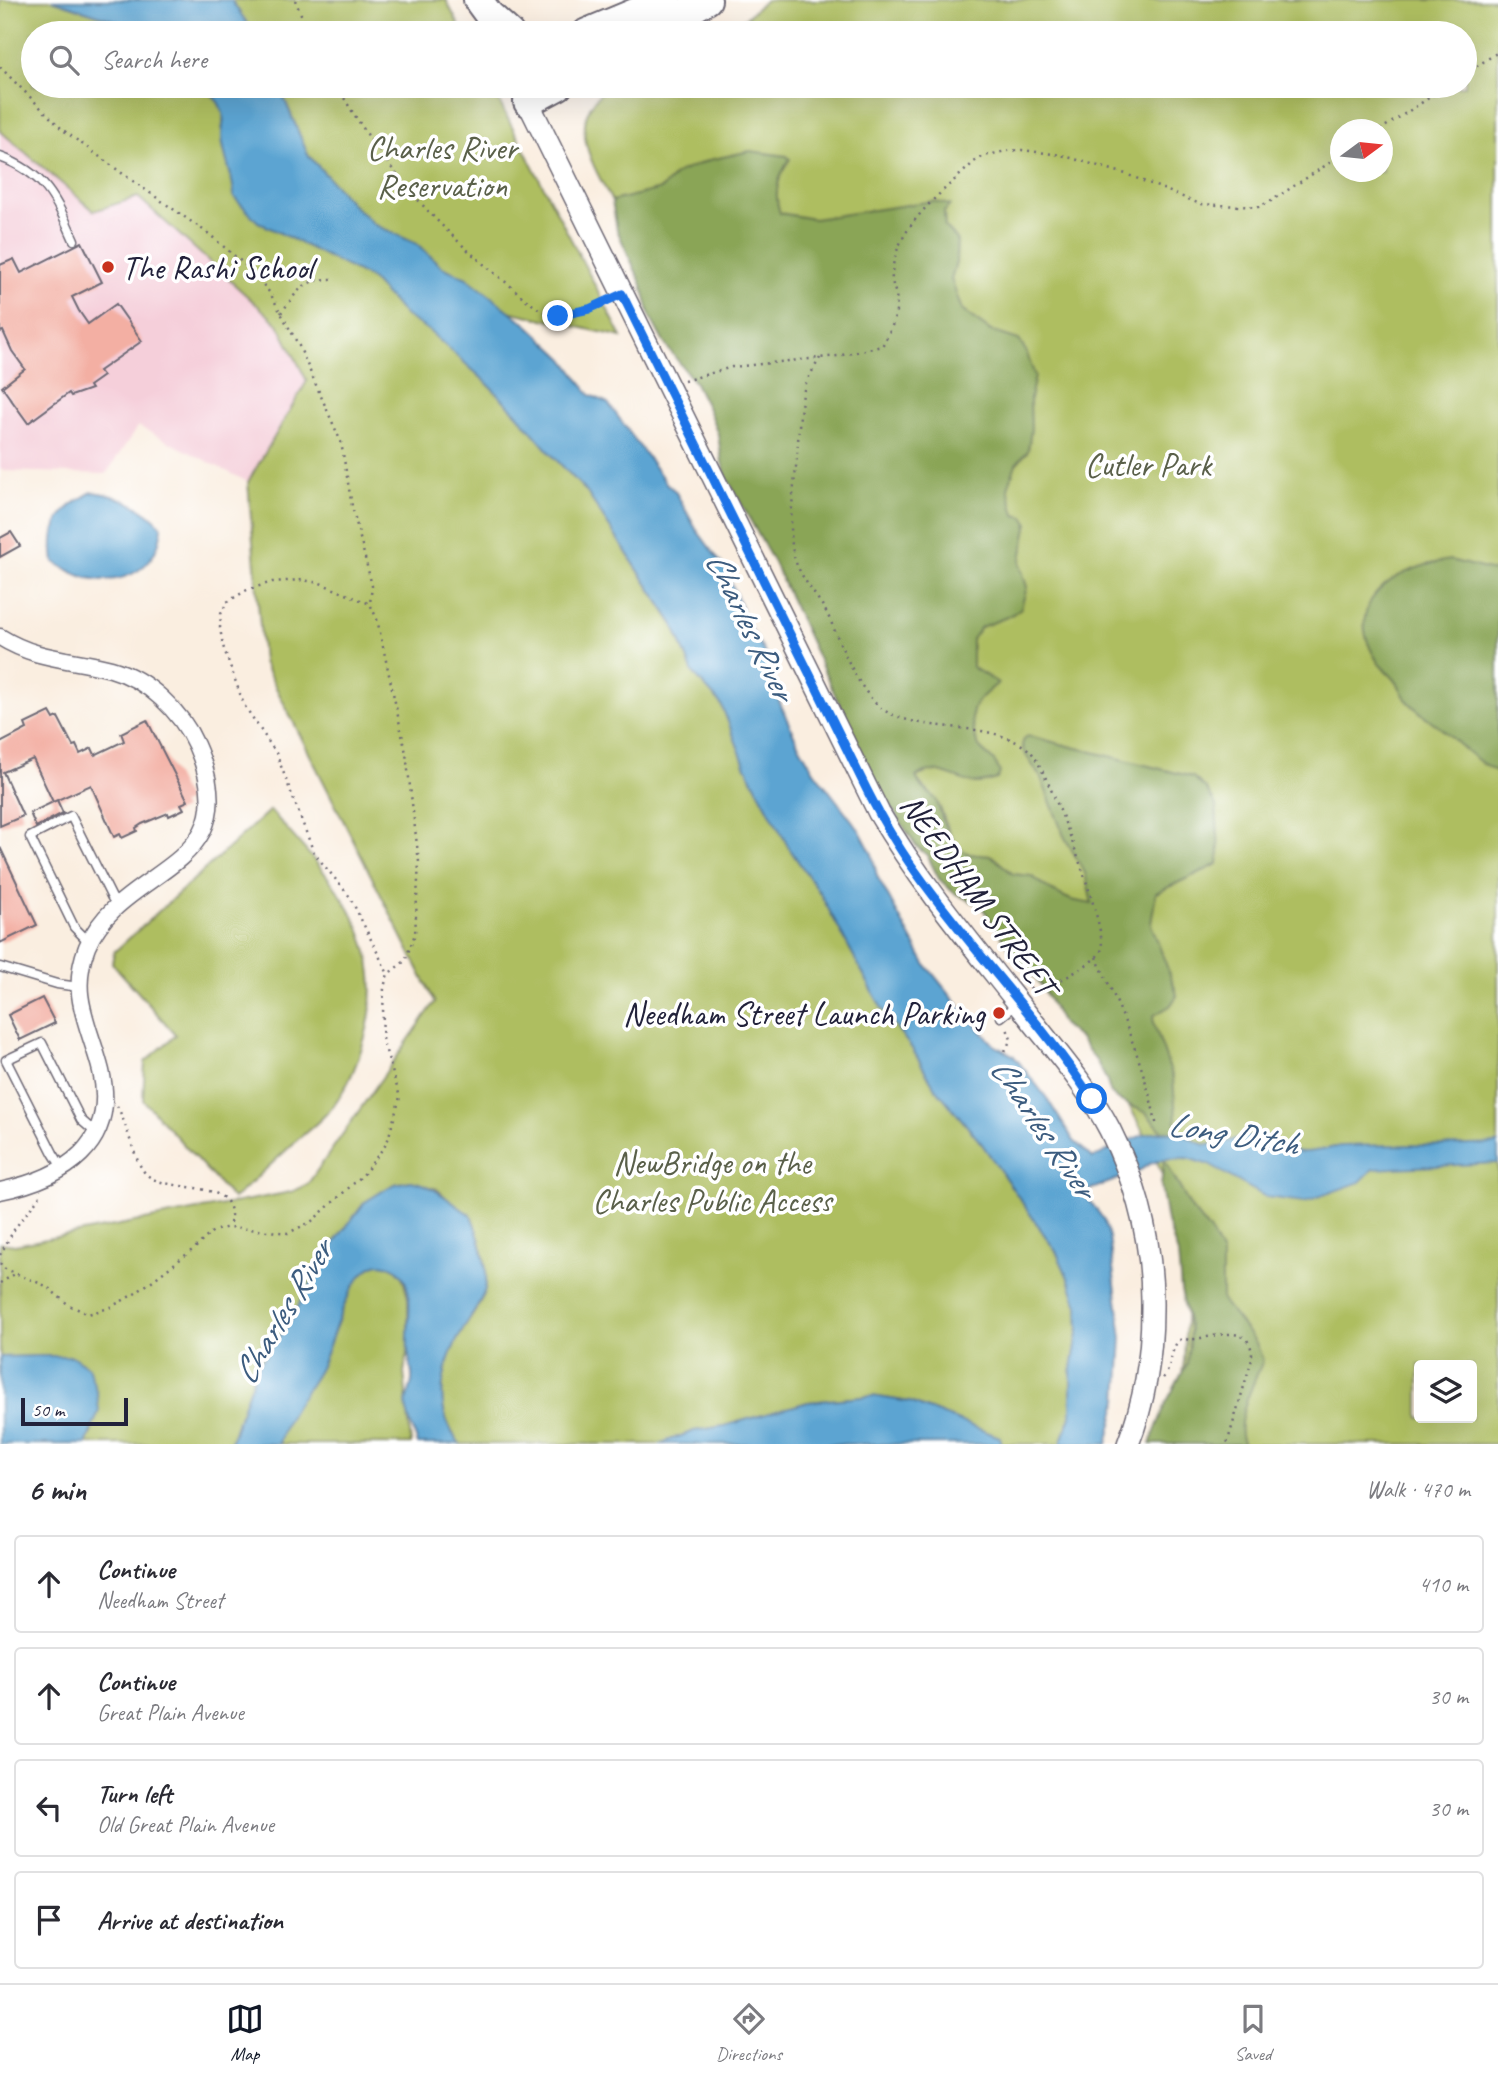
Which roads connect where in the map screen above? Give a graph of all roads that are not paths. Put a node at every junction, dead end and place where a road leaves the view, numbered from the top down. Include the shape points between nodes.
1 (478, 0) edge
2 (666, 0) edge
3 (707, 0) edge
4 (488, 21) edge
5 (496, 21) edge
6 (616, 21) edge
7 (671, 21) edge
8 (526, 98) edge
9 (0, 157) edge
10 (74, 240) dead end
11 (0, 637) edge
12 (119, 906) junction
13 (89, 942) junction
14 (0, 967) edge
15 (79, 987) junction
16 (1018, 1003) junction
17 (1001, 1017) road end
18 (96, 1133) junction
19 (63, 1168) junction
20 (0, 1191) edge
21 (1128, 1444) edge

1 - 4 main road
1 - 5 highway
2 - 6 highway
3 - 7 highway
8 - 16 main road, NEEDHAM STREET via 879,813 923,883
9 - 10 lane via 26,168 41,181
11 - 12 street via 39,656 112,669 131,677 172,709 195,743 209,794 202,832 180,860
12 - 13 street
12 - 13 lane via 71,816 30,837 74,927
13 - 15 street
14 - 15 lane
15 - 18 street via 104,1098
16 - 17 lane
16 - 21 main road, NEEDHAM STREET via 1074,1074 1110,1130 1134,1188 1147,1237 1152,1343 1138,1418
18 - 19 street
18 - 19 lane via 84,1125 42,1043 6,1060
19 - 20 street via 38,1181

